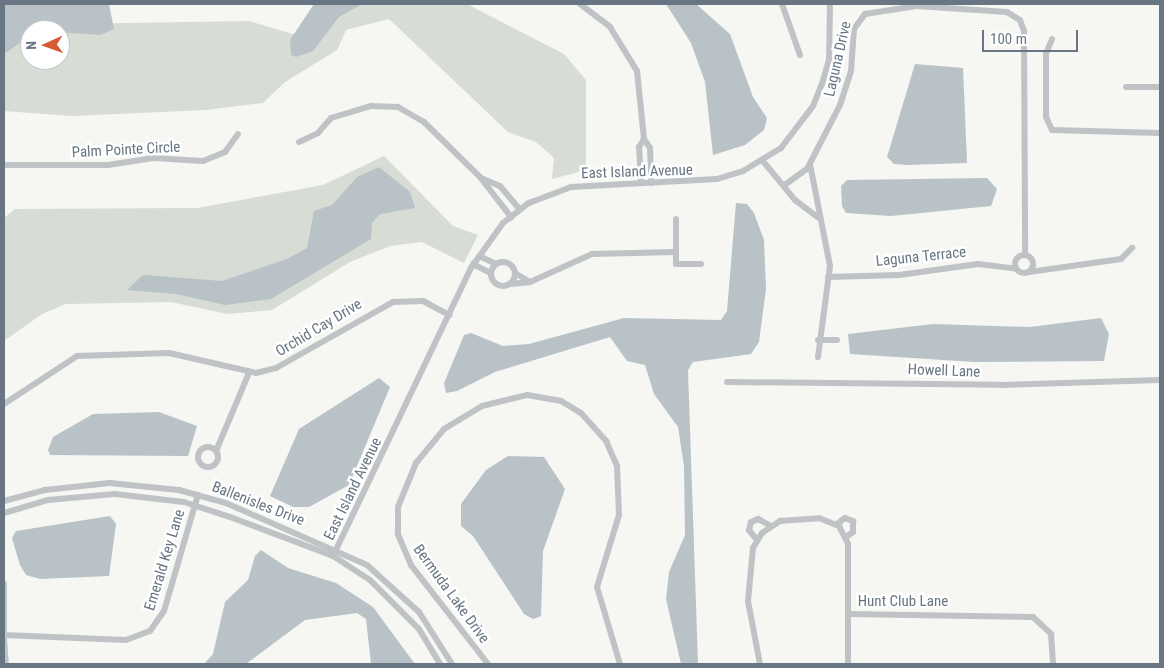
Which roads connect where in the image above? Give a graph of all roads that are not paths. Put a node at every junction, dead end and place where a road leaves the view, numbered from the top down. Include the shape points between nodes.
1 (580, 4) edge
2 (782, 4) edge
3 (830, 4) edge
4 (1052, 39) dead end
5 (800, 56) dead end
6 (1126, 87) dead end
7 (1160, 88) edge
8 (1160, 133) edge
9 (238, 134) dead end
10 (644, 139) junction
11 (299, 142) dead end
12 (762, 160) junction
13 (810, 163) junction
14 (4, 165) edge
15 (480, 177) junction
16 (640, 183) junction
17 (651, 183) junction
18 (786, 184) junction
19 (520, 210) junction
20 (511, 217) junction
21 (676, 219) dead end
22 (821, 221) junction
23 (1132, 248) dead end
24 (676, 252) junction
25 (1025, 255) junction
26 (479, 256) junction
27 (473, 264) junction
28 (496, 264) junction
29 (700, 264) dead end
30 (1016, 269) junction
31 (1029, 272) junction
32 (491, 273) junction
33 (515, 273) junction
34 (828, 277) junction
35 (530, 282) junction
36 (509, 284) junction
37 (449, 315) junction
38 (818, 340) junction
39 (837, 340) dead end
40 (818, 357) dead end
41 (249, 373) junction
42 (1160, 380) edge
43 (727, 382) dead end
44 (4, 404) edge
45 (216, 451) dead end
46 (198, 495) junction
47 (4, 501) edge
48 (195, 506) junction
49 (4, 513) edge
50 (837, 524) junction
51 (770, 526) junction
52 (846, 537) junction
53 (757, 540) junction
54 (337, 548) junction
55 (333, 556) junction
56 (4, 584) edge
57 (848, 614) junction
58 (4, 630) edge
59 (4, 637) edge
60 (6, 664) edge
61 (440, 664) edge
62 (452, 664) edge
63 (488, 664) edge
64 (620, 664) edge
65 (760, 664) edge
66 (848, 664) edge
67 (1053, 664) edge

1 - 10 street via 610,27 630,55 642,89
2 - 5 street
3 - 12 street, East Island Avenue via 829,60 813,106 781,148
4 - 8 street via 1046,54 1046,117 1052,130
6 - 7 street
9 - 14 street, Palm Pointe Circle via 225,152 203,161 153,158 108,165
10 - 16 street via 640,147
10 - 17 street via 650,148
11 - 15 street via 318,133 331,118 389,106 416,116
12 - 17 street, East Island Avenue via 718,179
12 - 18 street
13 - 18 street, Laguna Drive via 803,174
13 - 22 street
13 - 25 street, Laguna Drive via 846,88 854,29 865,14 916,6 1011,13 1024,31
15 - 19 street via 500,186
15 - 20 street
16 - 17 street, East Island Avenue
16 - 19 street, East Island Avenue via 572,187
18 - 22 street via 792,197
19 - 20 street, East Island Avenue
20 - 26 street, East Island Avenue
21 - 24 street
22 - 34 street via 829,256
23 - 31 street, Laguna Terrace via 1121,259
24 - 29 street via 676,264
24 - 35 street via 592,254
25 - 30 street via 1015,260
25 - 31 street via 1033,263
26 - 27 street, East Island Avenue
26 - 28 street
27 - 32 street
27 - 37 street, East Island Avenue
28 - 32 street
28 - 33 street via 509,263
30 - 31 street, Laguna Terrace
30 - 34 street, Laguna Terrace via 978,264 899,274
32 - 36 street via 497,284
33 - 35 street
33 - 36 street
34 - 38 street
35 - 36 street
37 - 41 street, Orchid Cay Drive via 423,301 393,302 276,368
37 - 54 street, East Island Avenue
38 - 39 street
38 - 40 street
41 - 44 street, Orchid Cay Drive via 169,353 77,356
41 - 45 street
42 - 43 street, Howell Lane via 1000,385
46 - 47 street, Ballenisles Drive via 110,483 45,490
46 - 48 street, Emerald Key Lane
46 - 54 street, Ballenisles Drive
48 - 49 street, Ballenisles Drive via 156,496 106,494 48,500
48 - 55 street, Ballenisles Drive
48 - 59 street, Emerald Key Lane via 164,611 150,631 126,640
50 - 51 street via 824,518 796,518
50 - 52 street
50 - 52 street, Hunt Club Lane via 845,518 853,521 853,532
51 - 53 street
51 - 53 street via 758,519 751,522 749,530
52 - 57 street, Hunt Club Lane
53 - 65 street via 748,564 748,601
54 - 55 street, East Island Avenue
54 - 62 street, Ballenisles Drive via 367,565 406,597
55 - 61 street, Ballenisles Drive via 394,601 420,629
56 - 58 street
57 - 66 street
57 - 67 street, Hunt Club Lane via 1028,616 1048,630
59 - 60 street
63 - 64 street, Bermuda Lake Drive via 408,560 398,534 398,507 416,463 444,429 482,406 527,395 555,400 581,413 598,429 615,460 620,506 598,587

